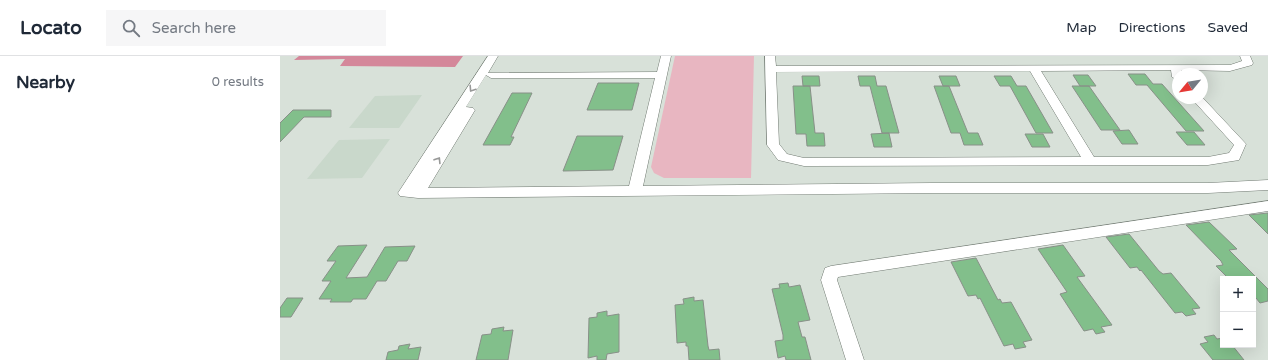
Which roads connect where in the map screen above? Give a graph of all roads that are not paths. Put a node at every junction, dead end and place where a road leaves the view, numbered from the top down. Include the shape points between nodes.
1 (493, 56) edge
2 (503, 56) edge
3 (666, 56) edge
4 (890, 56) edge
5 (1046, 56) edge
6 (1245, 56) edge
7 (770, 62) edge
8 (893, 68) junction
9 (1034, 68) junction
10 (1054, 68) junction
11 (1208, 70) edge
12 (493, 72) junction
13 (663, 72) junction
14 (1172, 72) edge
15 (1203, 104) edge
16 (1090, 161) junction
17 (1268, 185) edge
18 (635, 191) junction
19 (411, 193) junction
20 (1268, 206) edge
21 (855, 360) edge

1 -> 19 street
2 - 12 street
3 - 13 street
4 - 8 street
5 - 10 street
6 - 11 street via 1248,63
7 - 8 street
7 - 16 street via 773,145 783,157 804,162
8 - 9 street
9 - 10 street
9 - 16 street
10 - 14 street
12 - 13 street
19 -> 12 street
13 - 18 street
15 - 16 street via 1240,144 1234,157 1208,161
17 - 18 street via 1208,188
18 - 19 street
20 - 21 street via 831,272 829,280

